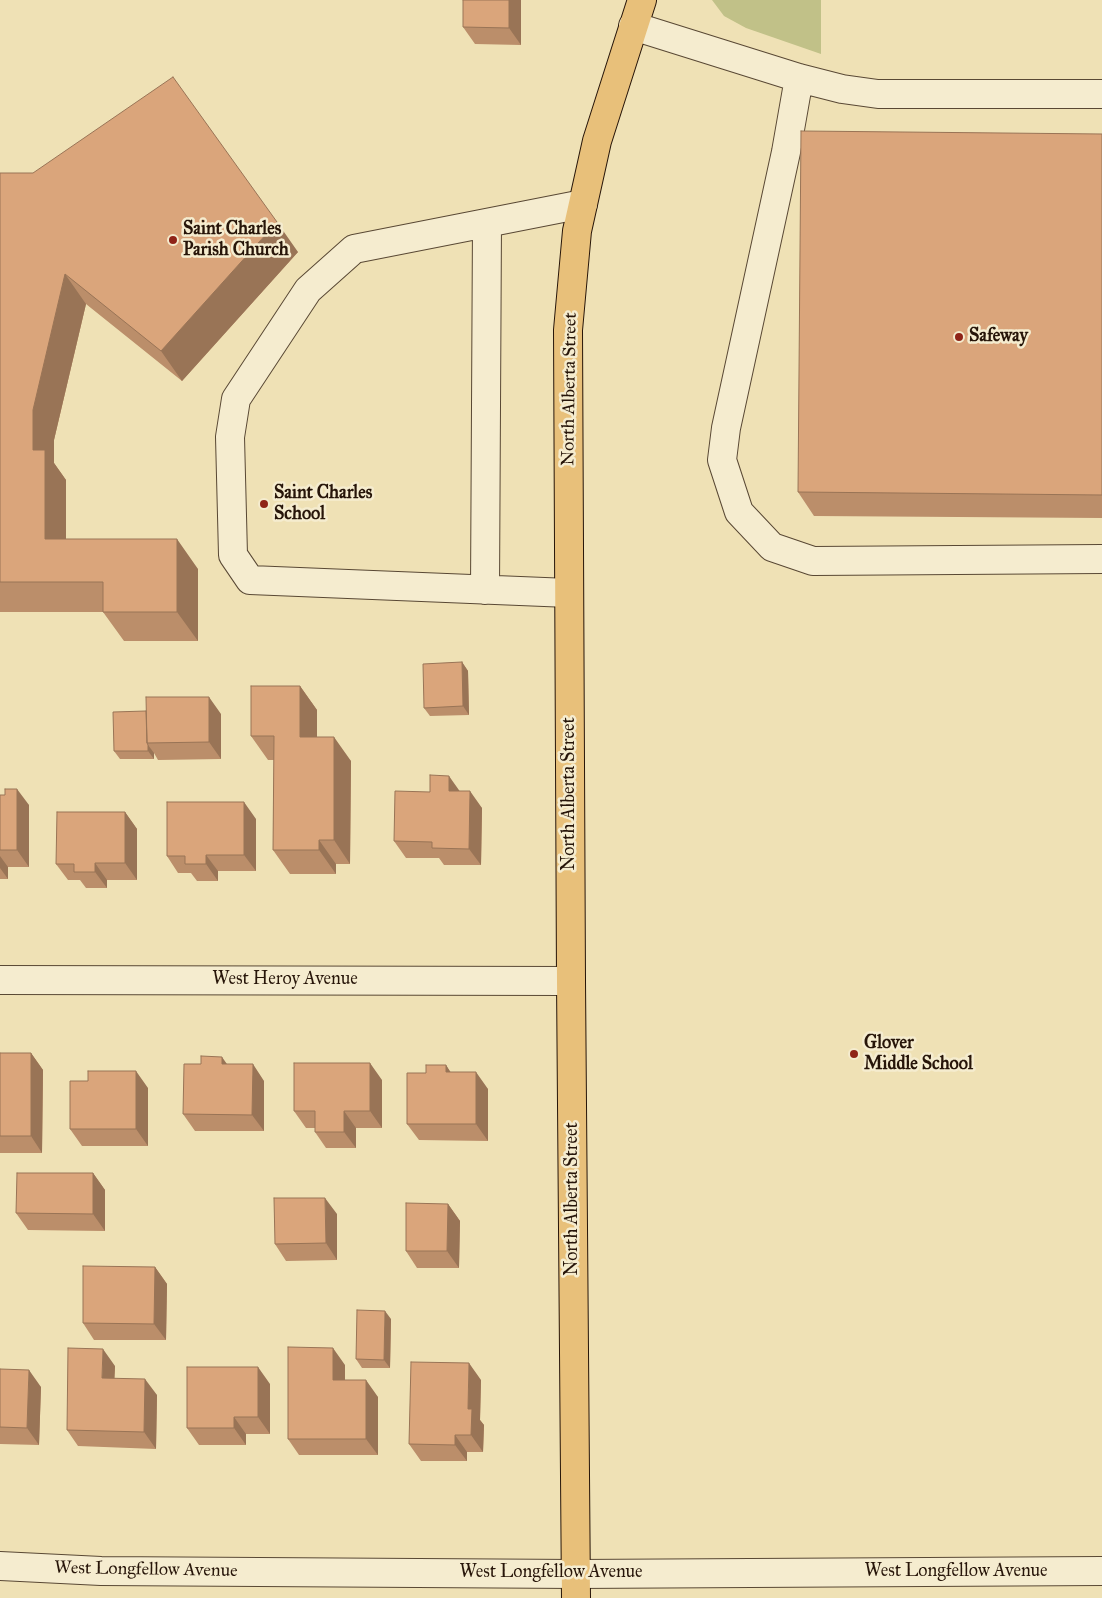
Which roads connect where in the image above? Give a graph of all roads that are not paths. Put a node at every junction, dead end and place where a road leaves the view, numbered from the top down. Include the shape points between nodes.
1 (642, 0) edge
2 (633, 26) junction
3 (799, 78) junction
4 (1102, 94) edge
5 (583, 204) junction
6 (487, 223) junction
7 (1102, 559) edge
8 (485, 590) junction
9 (569, 593) junction
10 (0, 980) edge
11 (571, 981) junction
12 (0, 1566) edge
13 (1102, 1571) edge
14 (576, 1586) edge

1 - 2 main road, North Alberta Street
2 - 3 street
2 - 5 main road, North Alberta Street via 597,141
3 - 4 street via 878,94
3 - 7 street via 726,428 722,460 739,512 772,547 813,560
5 - 6 street
5 - 9 main road, North Alberta Street via 577,231 568,330
6 - 8 street
6 - 8 street via 354,249 308,290 236,398 230,437 233,555 250,580
8 - 9 street
9 - 11 main road, North Alberta Street
10 - 11 street, West Heroy Avenue
11 - 14 main road, North Alberta Street
12 - 14 street, West Longfellow Avenue
13 - 14 street, West Longfellow Avenue

